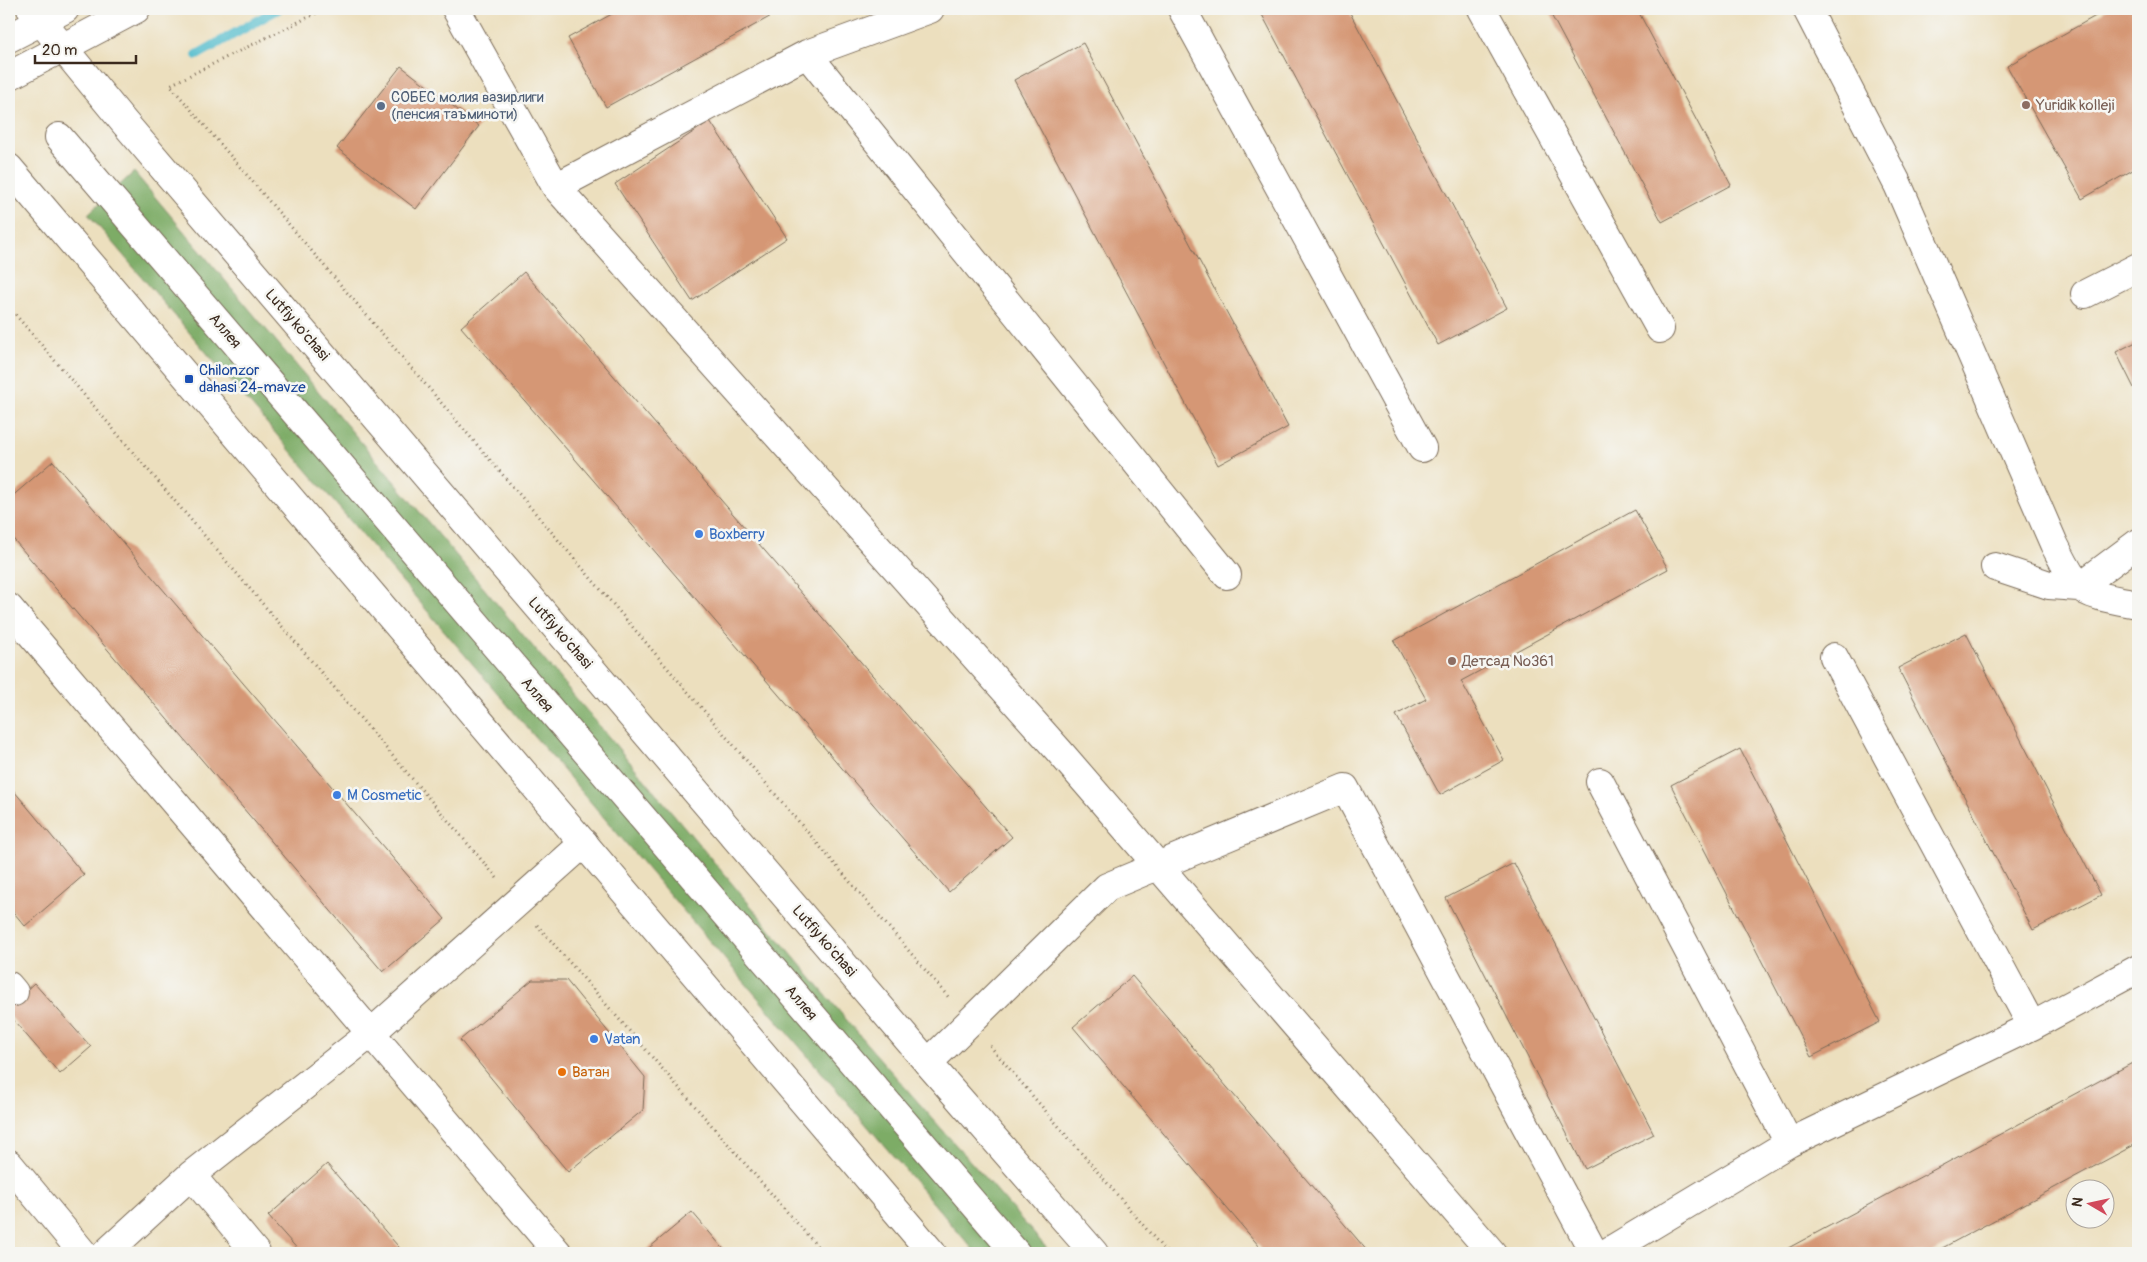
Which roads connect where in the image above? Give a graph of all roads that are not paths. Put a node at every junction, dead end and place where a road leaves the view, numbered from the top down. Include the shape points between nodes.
1 (65, 9) edge
2 (136, 9) edge
3 (456, 9) edge
4 (930, 9) edge
5 (1182, 9) edge
6 (1482, 9) edge
7 (1807, 9) edge
8 (36, 15) edge
9 (9, 38) edge
10 (62, 48) junction
11 (807, 54) junction
12 (9, 76) edge
13 (59, 138) dead end
14 (9, 168) edge
15 (556, 187) junction
16 (2138, 267) edge
17 (2085, 294) dead end
18 (1660, 329) dead end
19 (1422, 448) dead end
20 (2138, 543) edge
21 (1995, 566) dead end
22 (1227, 575) dead end
23 (2079, 587) junction
24 (2138, 604) edge
25 (9, 608) edge
26 (1834, 657) dead end
27 (1600, 782) dead end
28 (584, 843) junction
29 (1157, 866) junction
30 (2138, 969) edge
31 (2032, 1026) junction
32 (370, 1034) junction
33 (928, 1063) junction
34 (1789, 1143) junction
35 (9, 1164) edge
36 (191, 1175) junction
37 (83, 1253) edge
38 (106, 1253) edge
39 (256, 1253) edge
40 (558, 1253) edge
41 (932, 1253) edge
42 (1016, 1253) edge
43 (1094, 1253) edge
44 (1492, 1253) edge
45 (1594, 1253) edge
46 (1606, 1253) edge

1 - 8 main road
2 - 10 main road
3 - 15 main road
4 - 11 main road
5 - 19 main road
6 - 18 main road
7 - 23 main road via 1898,185 2054,544
8 - 9 main road
8 - 10 main road, Lutfiy ko'chasi
10 - 12 main road
10 - 33 main road, Lutfiy ko'chasi
11 - 15 main road
11 - 22 main road
13 - 42 main road, Аллея
14 - 28 main road
15 - 29 main road
16 - 17 main road
20 - 23 main road
21 - 23 main road via 2049,585
23 - 24 main road via 2099,596
25 - 32 main road
26 - 31 main road
27 - 34 main road
28 - 32 main road
28 - 41 main road
29 - 33 main road via 1107,887
29 - 44 main road
29 - 45 main road via 1345,788
30 - 31 main road
31 - 34 main road
32 - 36 main road
32 - 40 main road
33 - 43 main road, Lutfiy ko'chasi
34 - 46 main road
35 - 37 main road
36 - 38 main road
36 - 39 main road

